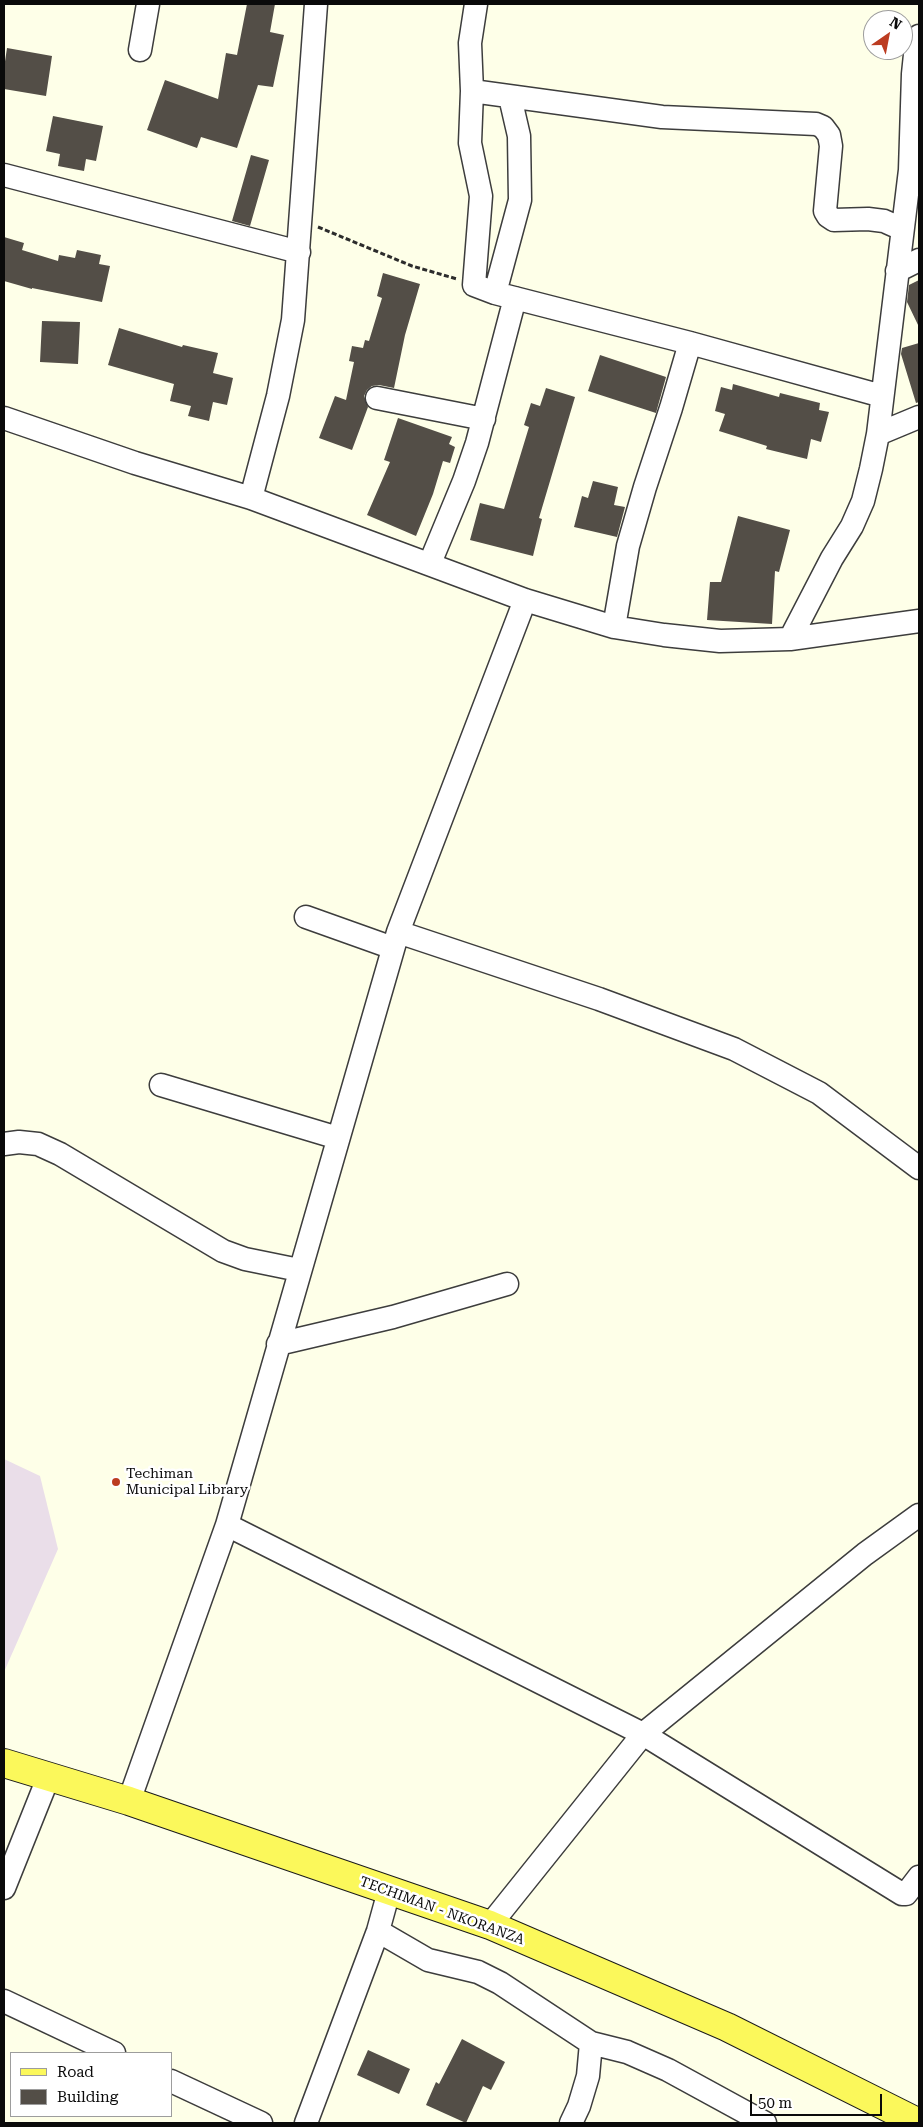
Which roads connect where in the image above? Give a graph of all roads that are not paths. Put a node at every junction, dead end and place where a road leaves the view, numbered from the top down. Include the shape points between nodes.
1 (148, 4) edge
2 (316, 4) edge
3 (476, 4) edge
4 (919, 36) edge
5 (140, 50) dead end
6 (472, 91) junction
7 (510, 97) junction
8 (4, 175) edge
9 (902, 229) junction
10 (299, 252) junction
11 (919, 260) edge
12 (897, 271) junction
13 (505, 295) junction
14 (690, 343) junction
15 (882, 396) junction
16 (377, 398) dead end
17 (4, 418) edge
18 (919, 418) edge
19 (484, 419) junction
20 (878, 434) junction
21 (251, 498) junction
22 (430, 563) junction
23 (525, 600) junction
24 (919, 621) edge
25 (614, 627) junction
26 (790, 639) junction
27 (306, 917) dead end
28 (395, 940) junction
29 (161, 1085) dead end
30 (338, 1138) junction
31 (4, 1144) edge
32 (919, 1168) edge
33 (299, 1270) junction
34 (507, 1284) dead end
35 (278, 1344) junction
36 (919, 1515) edge
37 (227, 1525) junction
38 (642, 1734) junction
39 (4, 1763) edge
40 (48, 1778) junction
41 (129, 1801) junction
42 (919, 1877) edge
43 (4, 1888) edge
44 (389, 1891) junction
45 (490, 1925) junction
46 (378, 1931) junction
47 (4, 2001) edge
48 (592, 2043) junction
49 (112, 2052) edge
50 (172, 2081) edge
51 (919, 2122) edge
52 (261, 2123) edge
53 (306, 2123) edge
54 (571, 2123) edge
55 (765, 2123) edge

1 - 5 street
2 - 10 street
3 - 6 street via 470,42
4 - 9 street via 913,74 910,170
6 - 7 street
6 - 13 street via 470,143 481,196 474,285
7 - 9 street via 662,117 816,124 829,135 831,146 824,211 828,216 834,220 868,219
7 - 13 street via 520,136 520,200
8 - 10 street
9 - 12 street
10 - 21 street via 292,320 278,396
11 - 12 street
12 - 15 street
13 - 14 street
13 - 19 street
14 - 15 street
14 - 25 street via 630,538
15 - 20 street
16 - 19 street
17 - 21 street
18 - 20 street
19 - 22 street via 464,481
20 - 26 street via 863,501
21 - 22 street
22 - 23 street
23 - 25 street
23 - 28 street
24 - 26 street
25 - 26 street via 720,641
27 - 28 street
28 - 30 street
28 - 32 street via 599,999 734,1049 819,1093
29 - 30 street
30 - 33 street
31 - 33 street via 38,1144 223,1251
33 - 35 street
34 - 35 street via 393,1317
35 - 37 street
36 - 38 street via 865,1554
37 - 38 street
37 - 41 street
38 - 42 street via 902,1894 906,1894
38 - 45 street
39 - 40 main road, TECHIMAN - NKORANZA
40 - 41 main road, TECHIMAN - NKORANZA
40 - 43 street
41 - 44 main road, TECHIMAN - NKORANZA
44 - 45 main road, TECHIMAN - NKORANZA
44 - 46 street
45 - 51 main road, TECHIMAN - NKORANZA via 727,2027
46 - 48 street via 428,1960 478,1972 500,1983
46 - 53 street
47 - 49 street
48 - 54 street via 588,2076
48 - 55 street via 627,2052 668,2070
50 - 52 street

